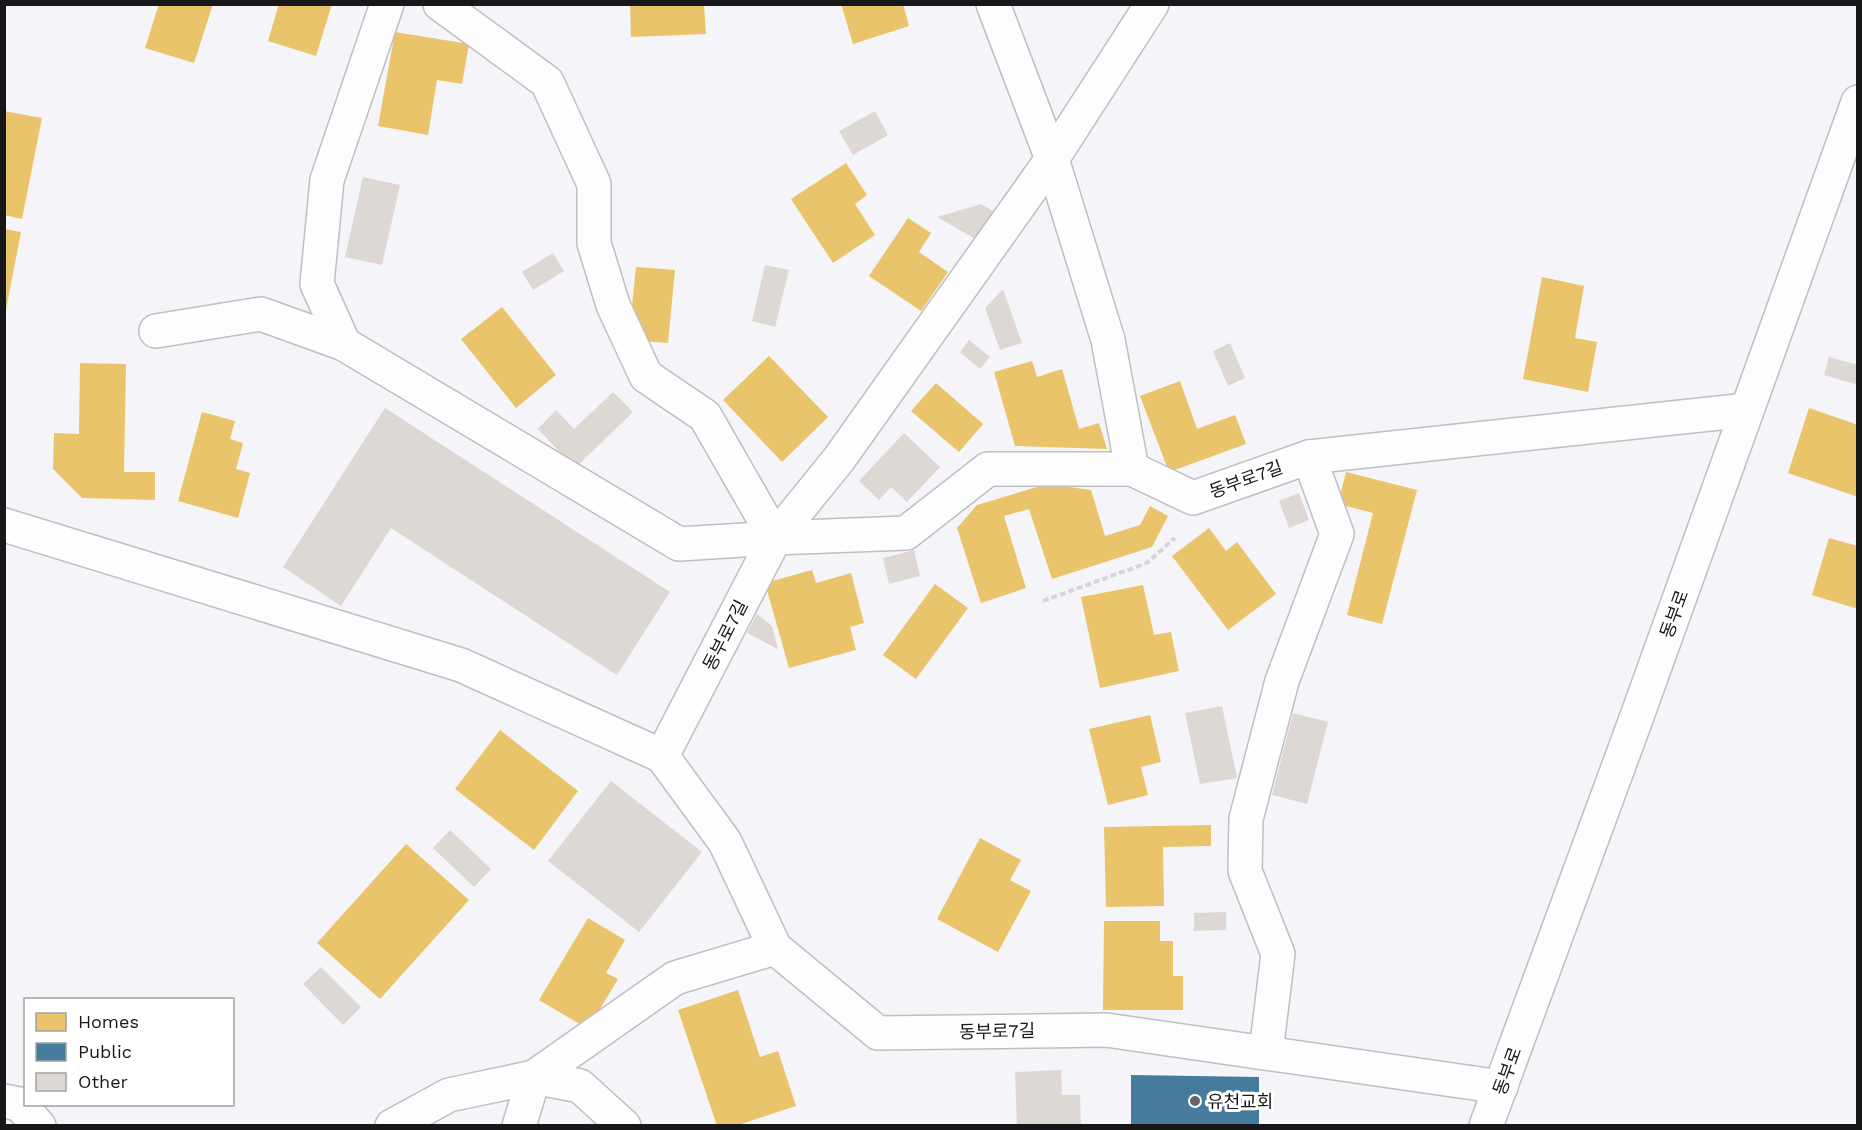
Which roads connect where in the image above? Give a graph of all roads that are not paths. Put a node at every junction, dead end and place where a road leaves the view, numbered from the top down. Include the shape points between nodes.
1 (387, 4) edge
2 (440, 4) edge
3 (993, 4) edge
4 (1152, 4) edge
5 (1857, 102) edge
6 (1052, 159) junction
7 (156, 331) dead end
8 (344, 344) junction
9 (1747, 410) junction
10 (1309, 457) junction
11 (1132, 469) junction
12 (4, 525) edge
13 (775, 538) junction
14 (662, 756) junction
15 (775, 948) junction
16 (1266, 1052) junction
17 (534, 1077) junction
18 (1500, 1087) junction
19 (4, 1101) edge
20 (39, 1125) edge
21 (392, 1125) edge
22 (519, 1125) edge
23 (624, 1125) edge
24 (1486, 1125) edge

1 - 8 street via 327,180 317,284
2 - 13 street via 547,82 594,184 594,243 613,305 646,376 705,416
3 - 6 street
4 - 6 street
5 - 9 street, 동부로
6 - 11 street via 1108,340
6 - 13 street via 839,459
7 - 8 street via 261,314
8 - 13 street via 679,544
9 - 10 street, 동부로7길
9 - 18 street, 동부로
10 - 11 street, 동부로7길 via 1193,498
10 - 16 street via 1337,534 1281,681 1246,819 1245,871 1278,954
11 - 13 street, 동부로7길 via 988,469 906,533
12 - 14 street via 461,665
13 - 14 street, 동부로7길
14 - 15 street, 동부로7길 via 725,842
15 - 16 street, 동부로7길 via 878,1033 1106,1030
15 - 17 street via 675,978
16 - 18 street, 동부로7길
17 - 21 street via 449,1095
17 - 22 street
17 - 23 street via 580,1086
18 - 24 street, 동부로
19 - 20 street via 19,1104

